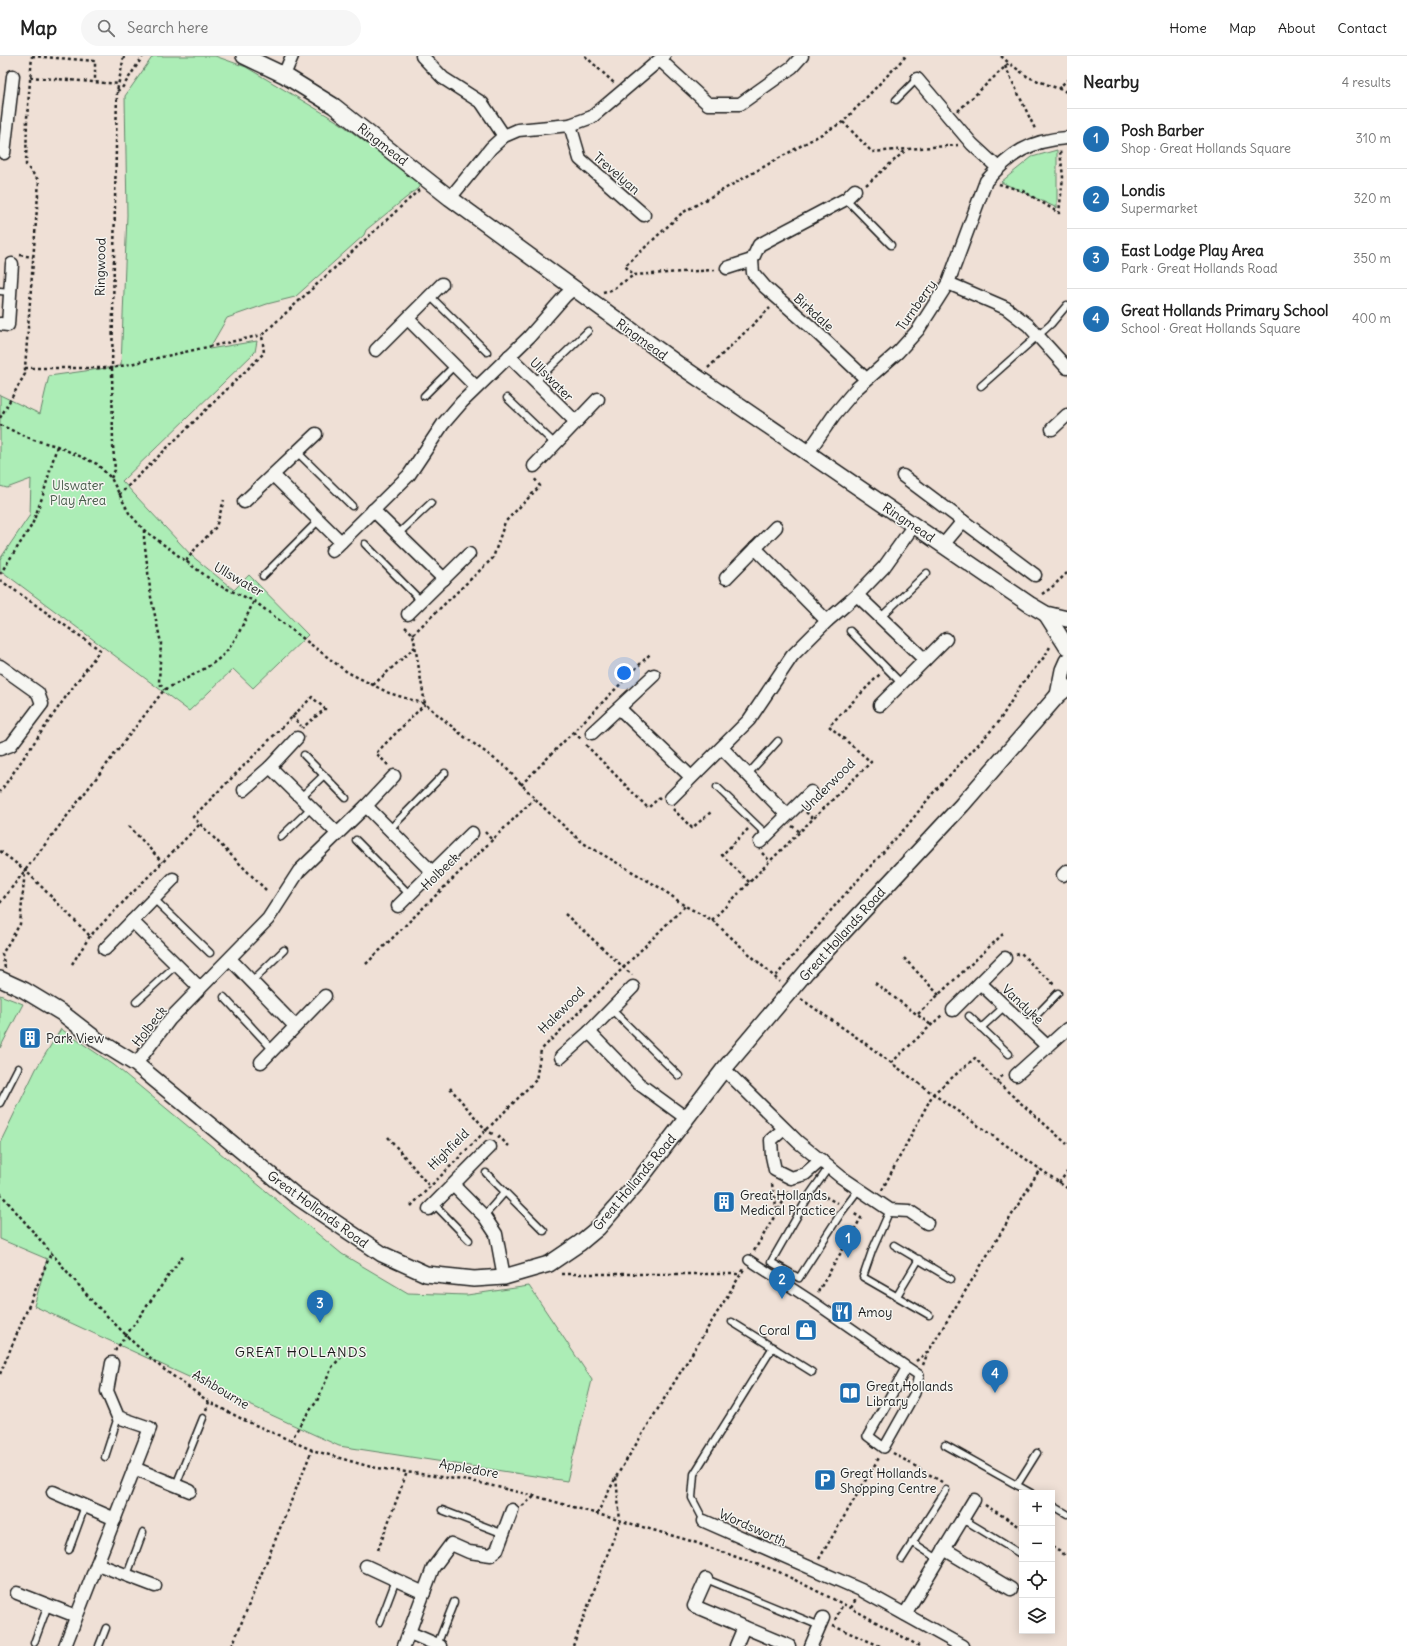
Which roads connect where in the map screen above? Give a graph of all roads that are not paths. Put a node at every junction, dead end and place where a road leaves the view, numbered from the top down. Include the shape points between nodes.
1 (244, 56) edge
2 (292, 56) edge
3 (422, 56) edge
4 (802, 56) edge
5 (662, 58) edge
6 (284, 75) junction
7 (13, 76) dead end
8 (917, 79) joint
9 (896, 100) dead end
10 (4, 117) edge
11 (570, 125) junction
12 (504, 136) junction
13 (1063, 139) edge
14 (4, 153) dead end
15 (998, 168) junction
16 (855, 190) road end
17 (450, 198) junction
18 (846, 199) junction
19 (644, 215) dead end
20 (891, 245) dead end
21 (752, 260) junction
22 (12, 264) dead end
23 (727, 268) road end
24 (948, 283) junction
25 (442, 284) dead end
26 (573, 289) junction
27 (5, 292) edge
28 (430, 296) junction
29 (1067, 305) edge
30 (408, 319) junction
31 (0, 324) edge
32 (588, 331) dead end
33 (1037, 335) junction
34 (376, 350) dead end
35 (487, 352) dead end
36 (509, 356) junction
37 (454, 366) junction
38 (1067, 368) edge
39 (866, 379) junction
40 (535, 382) junction
41 (981, 386) dead end
42 (476, 387) junction
43 (424, 396) dead end
44 (507, 398) dead end
45 (598, 399) dead end
46 (1067, 415) edge
47 (576, 422) junction
48 (1052, 429) dead end
49 (316, 434) dead end
50 (555, 444) junction
51 (297, 452) junction
52 (807, 454) junction
53 (534, 466) road end
54 (273, 475) junction
55 (903, 476) dead end
56 (244, 502) dead end
57 (431, 503) dead end
58 (352, 506) dead end
59 (374, 510) junction
60 (319, 520) junction
61 (963, 521) junction
62 (914, 525) junction
63 (776, 527) dead end
64 (398, 534) junction
65 (341, 542) junction
66 (365, 544) dead end
67 (943, 545) junction
68 (755, 548) junction
69 (332, 551) dead end
70 (469, 554) dead end
71 (927, 573) dead end
72 (1035, 575) dead end
73 (263, 576) dead end
74 (726, 578) dead end
75 (444, 579) junction
76 (857, 595) junction
77 (421, 602) junction
78 (1046, 614) junction
79 (881, 617) junction
80 (404, 618) road end
81 (1067, 619) edge
82 (827, 622) junction
83 (850, 631) dead end
84 (946, 640) dead end
85 (1067, 647) edge
86 (925, 660) junction
87 (1067, 661) edge
88 (0, 666) edge
89 (654, 675) dead end
90 (902, 683) junction
91 (1062, 692) edge
92 (880, 705) dead end
93 (619, 708) junction
94 (300, 733) road end
95 (592, 733) dead end
96 (778, 741) dead end
97 (722, 748) junction
98 (0, 749) edge
99 (304, 755) dead end
100 (270, 768) junction
101 (445, 773) dead end
102 (748, 774) junction
103 (324, 776) junction
104 (394, 776) road end
105 (691, 777) junction
106 (717, 787) dead end
107 (244, 790) dead end
108 (811, 792) dead end
109 (301, 797) junction
110 (346, 798) dead end
111 (669, 802) road end
112 (366, 806) junction
113 (311, 808) junction
114 (787, 815) junction
115 (390, 829) junction
116 (337, 833) junction
117 (472, 833) dead end
118 (281, 836) dead end
119 (764, 839) joint
120 (356, 840) dead end
121 (432, 872) junction
122 (174, 879) dead end
123 (410, 894) junction
124 (154, 899) junction
125 (398, 906) dead end
126 (132, 921) junction
127 (106, 949) dead end
128 (284, 950) dead end
129 (210, 953) dead end
130 (1005, 958) road end
131 (230, 960) junction
132 (176, 965) junction
133 (3, 973) edge
134 (251, 982) junction
135 (980, 983) junction
136 (633, 987) road end
137 (200, 988) junction
138 (1058, 994) road end
139 (325, 996) dead end
140 (224, 997) dead end
141 (136, 1002) dead end
142 (1005, 1006) junction
143 (611, 1009) junction
144 (953, 1010) road end
145 (969, 1016) dead end
146 (295, 1026) junction
147 (1026, 1026) junction
148 (981, 1028) junction
149 (1067, 1029) edge
150 (589, 1032) junction
151 (1047, 1046) junction
152 (272, 1049) junction
153 (1009, 1054) dead end
154 (561, 1057) dead end
155 (261, 1062) dead end
156 (136, 1064) junction
157 (18, 1068) dead end
158 (724, 1069) junction
159 (1016, 1075) dead end
160 (679, 1076) dead end
161 (0, 1103) edge
162 (686, 1118) junction
163 (784, 1129) junction
164 (490, 1147) dead end
165 (825, 1164) junction
166 (486, 1173) dead end
167 (453, 1185) junction
168 (859, 1189) junction
169 (505, 1192) junction
170 (431, 1206) joint
171 (890, 1210) junction
172 (484, 1216) junction
173 (927, 1223) dead end
174 (544, 1231) dead end
175 (469, 1240) dead end
176 (894, 1245) dead end
177 (919, 1259) junction
178 (749, 1260) road end
179 (504, 1277) junction
180 (951, 1279) dead end
181 (897, 1296) junction
182 (929, 1315) dead end
183 (732, 1322) dead end
184 (773, 1347) junction
185 (112, 1363) road end
186 (907, 1367) junction
187 (812, 1372) dead end
188 (118, 1417) junction
189 (203, 1418) dead end
190 (945, 1445) dead end
191 (1037, 1452) dead end
192 (105, 1457) dead end
193 (134, 1468) junction
194 (176, 1485) junction
195 (1017, 1486) junction
196 (946, 1487) road end
197 (190, 1490) dead end
198 (1024, 1490) edge
199 (53, 1492) dead end
200 (979, 1502) road end
201 (85, 1506) junction
202 (1055, 1507) edge
203 (442, 1510) dead end
204 (512, 1510) dead end
205 (1067, 1514) edge
206 (114, 1519) junction
207 (963, 1519) junction
208 (704, 1521) joint
209 (143, 1532) dead end
210 (504, 1534) junction
211 (912, 1542) junction
212 (69, 1550) dead end
213 (1019, 1553) edge
214 (941, 1554) junction
215 (902, 1559) dead end
216 (97, 1564) junction
217 (366, 1566) dead end
218 (127, 1575) junction
219 (706, 1579) joint
220 (396, 1580) junction
221 (155, 1586) dead end
222 (1011, 1588) dead end
223 (16, 1593) dead end
224 (424, 1593) junction
225 (454, 1602) dead end
226 (48, 1605) junction
227 (905, 1614) junction
228 (76, 1616) junction
229 (380, 1622) dead end
230 (821, 1622) joint
231 (744, 1626) junction
232 (106, 1628) dead end
233 (410, 1633) junction
234 (34, 1643) dead end
235 (439, 1645) edge
236 (65, 1646) edge
237 (99, 1646) edge
238 (404, 1646) edge
239 (736, 1646) edge
240 (789, 1646) edge
241 (811, 1646) edge
242 (962, 1646) edge

1 - 6 street, Ringmead
2 - 6 street
3 - 12 street via 421,58 444,78 482,103
4 - 5 street via 792,67 740,104 708,104
5 - 11 street via 592,117
6 - 17 street, Ringmead via 334,106
7 - 10 street
8 - 9 lane
8 - 15 street via 972,144
10 - 14 street
11 - 12 street via 518,130
11 - 19 street, Trevelyan via 580,159
12 - 17 street
13 - 15 street, Turnberry via 1040,141 1020,150
15 - 24 street, Turnberry via 986,181
16 - 18 street
17 - 26 street, Ringmead
18 - 20 lane
18 - 21 street via 759,245
21 - 23 street
21 - 39 street, Birkdale via 753,273 765,287
22 - 27 street
24 - 33 street via 1006,308
24 - 39 street, Turnberry via 918,330 898,352
25 - 28 street
26 - 36 street, Ullswater
26 - 52 street, Ringmead
27 - 31 street via 8,325
28 - 30 street
28 - 35 lane
29 - 33 lane via 1051,324
30 - 34 street
30 - 37 street
32 - 40 lane
33 - 38 street
33 - 41 lane
36 - 40 street, Ullswater
36 - 42 street, Ullswater
37 - 42 street
37 - 43 lane
39 - 52 street, Turnberry via 834,414
40 - 47 street, Ullswater
42 - 59 street, Ullswater via 443,424 409,475
44 - 50 lane
45 - 47 street, Ullswater
46 - 48 street
47 - 50 street, Ullswater
49 - 51 street
50 - 53 street, Ullswater
51 - 54 street
51 - 58 lane
52 - 62 street, Ringmead
54 - 56 street
54 - 60 street
55 - 61 street
57 - 64 lane
59 - 64 street
59 - 65 street, Ullswater
60 - 65 street
60 - 73 lane
61 - 67 street
61 - 72 street
62 - 67 street, Ringmead
62 - 76 street via 884,567
63 - 68 street
64 - 75 street
65 - 69 street, Ullswater
66 - 77 lane
67 - 78 street, Ringmead
68 - 74 street
68 - 82 street
70 - 75 street
71 - 79 lane
75 - 77 street
76 - 79 street
76 - 82 street
77 - 80 street
78 - 81 street, Ringmead
78 - 85 street, Ringmead
79 - 86 street
82 - 97 street via 792,656 749,720
83 - 90 lane
84 - 86 street
86 - 90 street
87 - 91 street, Great Hollands Road via 1063,670
88 - 98 street via 38,693 42,704 11,745
89 - 93 street
90 - 92 street
91 - 158 street, Great Hollands Road via 962,805 826,950
93 - 95 street
93 - 105 street
94 - 100 street
96 - 102 lane
97 - 102 street, Underwood
97 - 105 street
99 - 103 lane
100 - 107 street
100 - 109 street
101 - 115 lane
102 - 114 street, Underwood
103 - 109 lane
103 - 110 lane
104 - 112 street, Holbeck
105 - 111 street
106 - 119 lane via 754,823
108 - 114 street, Underwood
109 - 113 street
112 - 115 street, Holbeck
112 - 116 street, Holbeck
113 - 116 street
113 - 118 lane
114 - 119 street, Underwood
115 - 121 street, Holbeck
116 - 131 street, Holbeck via 298,871 268,919
117 - 121 street, Holbeck
120 - 123 lane
121 - 123 street, Holbeck
122 - 124 street
123 - 125 street, Holbeck
124 - 126 street
124 - 129 lane
126 - 127 street
126 - 132 street
128 - 134 lane
130 - 135 street
131 - 134 street
131 - 137 street, Holbeck
132 - 137 street
132 - 141 lane
133 - 156 street, Great Hollands Road via 97,1040
134 - 146 street
135 - 142 street, Vandyke
135 - 144 street
136 - 143 street
137 - 156 street, Holbeck via 170,1019
138 - 147 lane
139 - 146 street
140 - 152 lane
142 - 147 street, Vandyke
142 - 148 lane
143 - 150 street
143 - 160 lane
145 - 148 lane
146 - 152 street
147 - 151 street, Vandyke
148 - 153 lane
149 - 151 street
150 - 154 street
150 - 162 street via 638,1083
151 - 159 street
152 - 155 street
156 - 179 street, Great Hollands Road via 296,1196 382,1254 426,1274 474,1280
157 - 161 lane
158 - 162 street, Great Hollands Road
158 - 163 street
162 - 179 street, Great Hollands Road via 637,1183 598,1228 549,1264
163 - 165 street
163 - 165 street via 771,1140 775,1170 791,1178
164 - 167 street
165 - 168 street
165 - 168 lane via 771,1262 799,1278
166 - 169 lane
167 - 170 street
167 - 172 street
168 - 171 street
169 - 172 lane
169 - 174 lane
170 - 175 lane
171 - 173 street via 909,1211
171 - 181 lane via 863,1277
172 - 179 street via 496,1234
176 - 177 lane
177 - 180 lane
177 - 181 lane
178 - 186 street
181 - 182 lane
183 - 184 lane
184 - 187 lane
184 - 208 lane, Wordsworth via 694,1474 692,1498
185 - 188 street via 107,1391
186 - 186 street via 868,1436 884,1448 915,1393 918,1375
188 - 192 lane
188 - 193 street via 150,1428
189 - 194 lane
190 - 195 lane
191 - 195 lane
193 - 194 street
193 - 206 street
194 - 197 street
195 - 198 lane
196 - 211 lane
199 - 201 street
200 - 207 street
201 - 206 street
201 - 212 lane
202 - 205 lane
203 - 210 lane
204 - 210 street
206 - 216 street
207 - 213 lane
207 - 214 street
208 - 227 street, Wordsworth via 861,1590
209 - 218 lane
210 - 224 street via 497,1550 491,1556 469,1552 450,1544 433,1568
211 - 214 lane
211 - 215 lane
214 - 222 street
214 - 227 street
216 - 218 street
216 - 228 street
217 - 220 street
218 - 221 street
219 - 230 lane
219 - 231 street via 694,1606
220 - 224 street
220 - 229 lane
223 - 226 street
224 - 233 street
225 - 235 lane
226 - 228 street
226 - 234 lane
227 - 242 street, Wordsworth
228 - 236 street
230 - 241 street
231 - 239 street
231 - 240 street
232 - 237 lane
233 - 235 street
233 - 238 street

